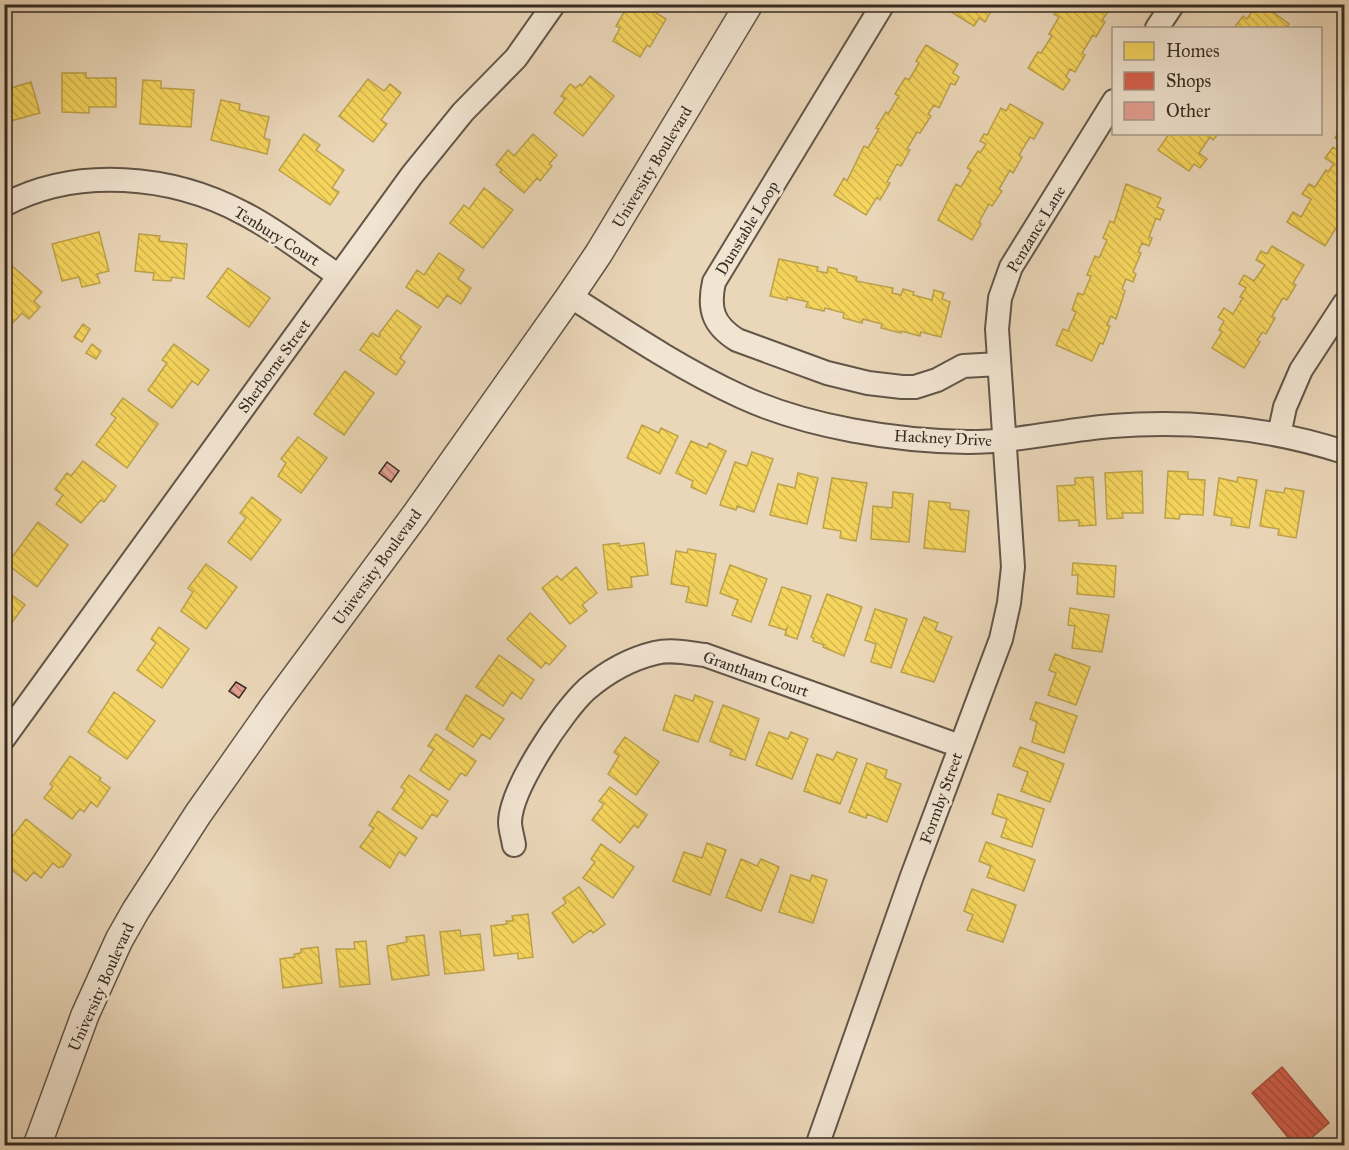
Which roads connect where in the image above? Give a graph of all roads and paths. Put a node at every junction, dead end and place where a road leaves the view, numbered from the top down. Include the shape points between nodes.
1 (554, 4) edge
2 (749, 4) edge
3 (883, 4) edge
4 (1173, 4) edge
5 (1158, 27) edge
6 (1112, 103) edge
7 (4, 205) edge
8 (339, 276) junction
9 (570, 296) junction
10 (1344, 304) edge
11 (999, 364) junction
12 (1279, 435) junction
13 (1005, 440) junction
14 (1344, 452) edge
15 (4, 738) edge
16 (960, 746) junction
17 (514, 845) dead end
18 (37, 1146) edge
19 (817, 1146) edge

1 - 8 street, Sherborne Street via 516,58 463,112 412,175
2 - 9 street, University Boulevard
3 - 11 street, Dunstable Loop via 714,282 712,312 727,334 737,340 827,373 868,383 915,387 963,366
4 - 5 street
6 - 11 street, Penzance Lane via 1011,267 1000,298
7 - 8 street, Tenbury Court via 48,189 83,182 119,180 184,189 245,213
8 - 15 street, Sherborne Street
9 - 13 street, Hackney Drive via 698,376 792,415 862,432 915,439
9 - 18 street, University Boulevard via 274,706 136,910 86,1015
10 - 12 street via 1300,370
11 - 13 street, Penzance Lane
12 - 13 street, Hackney Drive via 1164,423
12 - 14 street, Hackney Drive
13 - 16 street, Formby Street via 1013,567 1009,603 1001,639
16 - 17 street, Grantham Court via 705,655 657,652 608,673 575,702 548,738 517,795 510,821
16 - 19 street, Formby Street

